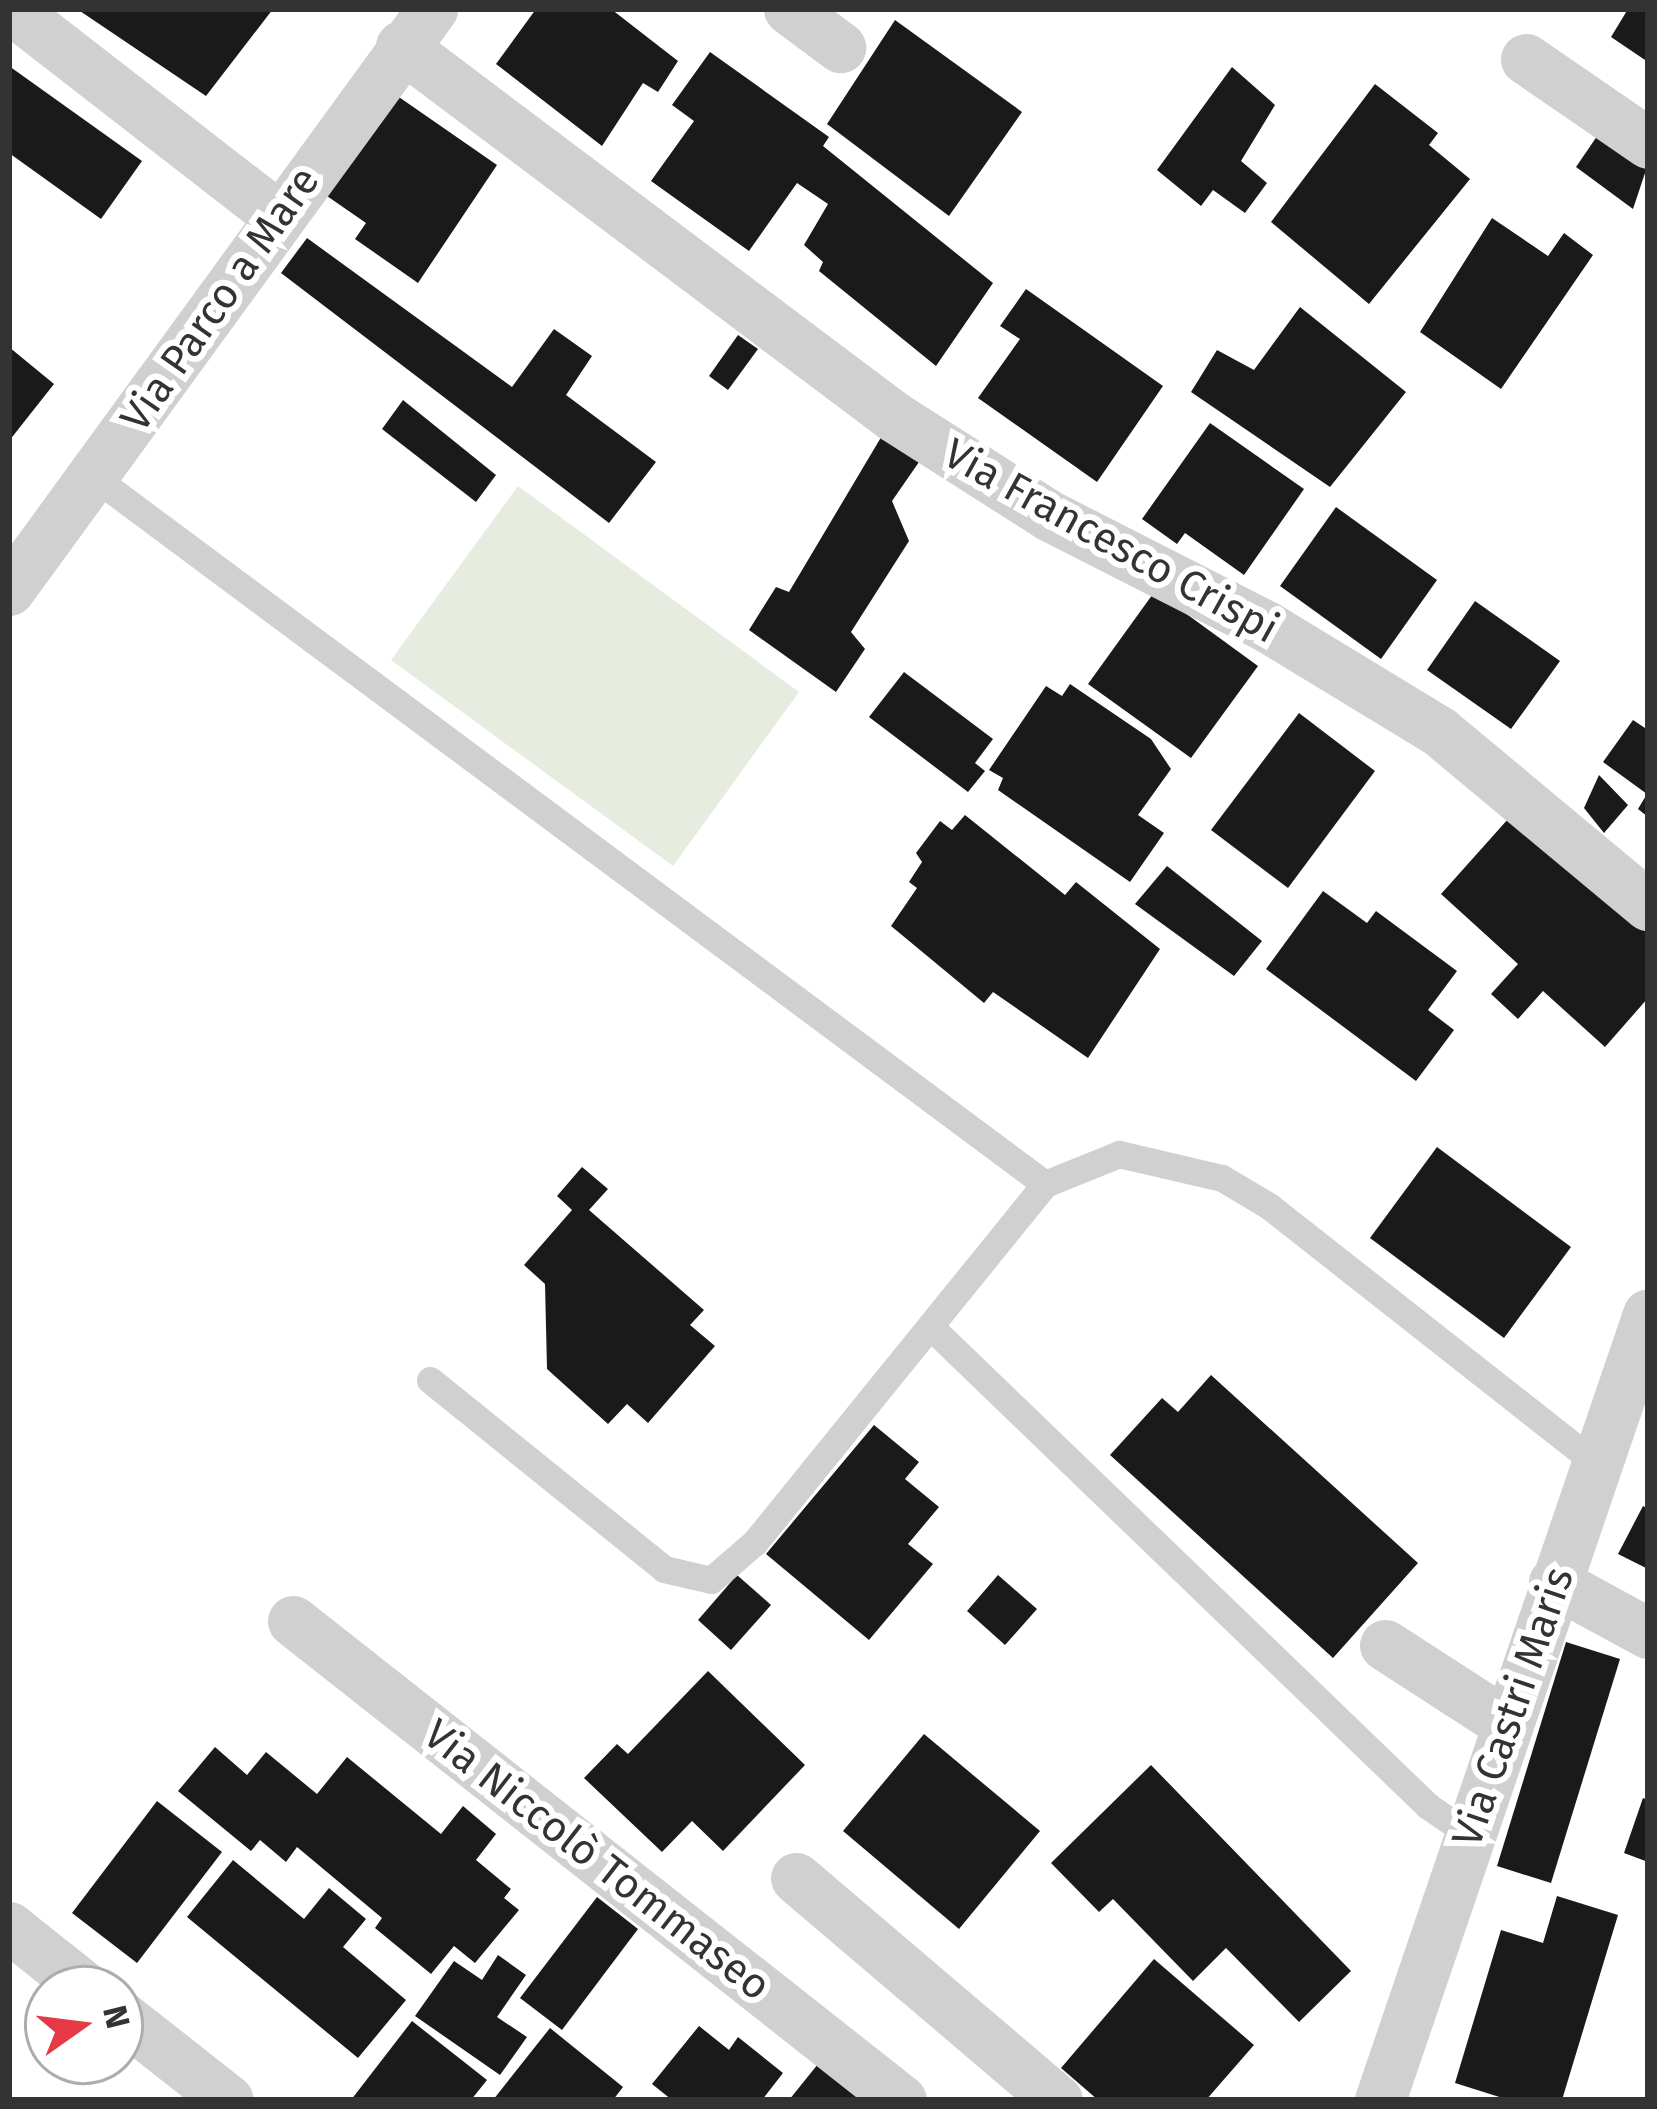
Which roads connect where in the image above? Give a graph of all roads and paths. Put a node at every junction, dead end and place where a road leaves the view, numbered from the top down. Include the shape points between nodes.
1 (11, 9) edge
2 (789, 9) edge
3 (416, 27) edge
4 (840, 47) dead end
5 (1526, 59) dead end
6 (1648, 143) edge
7 (278, 215) junction
8 (94, 477) junction
9 (9, 590) edge
10 (1648, 905) edge
11 (1045, 1184) junction
12 (1648, 1315) edge
13 (934, 1330) junction
14 (430, 1380) dead end
15 (1596, 1463) junction
16 (1554, 1582) junction
17 (293, 1621) dead end
18 (1648, 1634) edge
19 (1385, 1645) dead end
20 (1507, 1724) junction
21 (1470, 1835) junction
22 (796, 1878) dead end
23 (9, 1927) edge
24 (57, 1965) edge
25 (144, 2034) edge
26 (228, 2100) edge
27 (901, 2100) edge
28 (1057, 2100) edge
29 (1380, 2100) edge

1 - 7 street
2 - 4 street
3 - 7 street, Via Parco a Mare
3 - 10 street, Via Francesco Crispi via 893,416 1050,516 1266,626 1441,732
5 - 6 street
7 - 8 street, Via Parco a Mare
8 - 9 street, Via Parco a Mare
8 - 11 lane
11 - 13 lane
11 - 15 lane via 1119,1154 1222,1178 1269,1206
12 - 15 street, Via Castri Maris
13 - 14 lane via 755,1542 711,1580 664,1569
13 - 21 lane via 1428,1806
15 - 16 street, Via Castri Maris
16 - 18 street
16 - 20 street, Via Castri Maris
17 - 27 street, Via Niccolò Tommaseo
19 - 20 street
20 - 21 street, Via Castri Maris
21 - 29 street, Via Castri Maris
22 - 28 street
23 - 24 street
25 - 26 street

